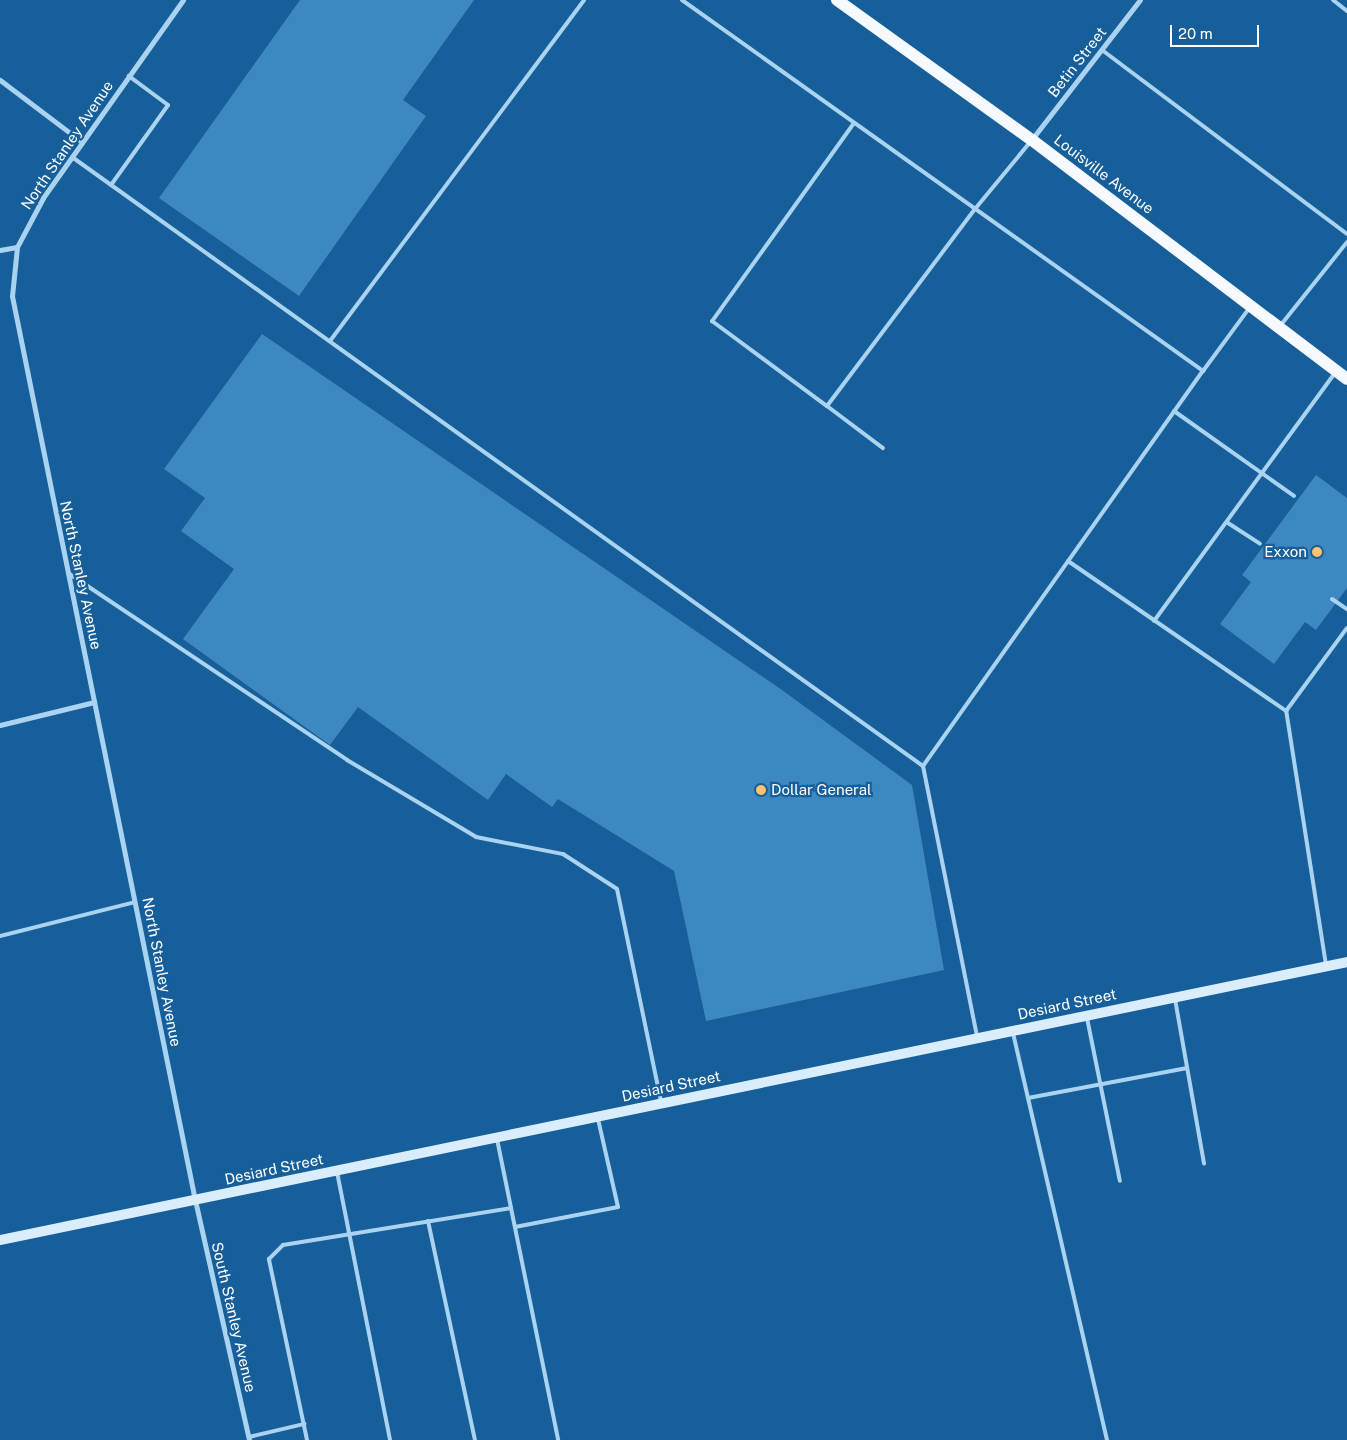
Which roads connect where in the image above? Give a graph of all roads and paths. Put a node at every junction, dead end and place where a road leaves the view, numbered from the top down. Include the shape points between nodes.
1 (183, 0) edge
2 (584, 0) edge
3 (682, 0) edge
4 (837, 0) edge
5 (1140, 0) edge
6 (1332, 0) edge
7 (1347, 11) edge
8 (1102, 50) junction
9 (128, 76) junction
10 (0, 80) edge
11 (854, 123) junction
12 (1032, 140) junction
13 (82, 142) junction
14 (72, 157) junction
15 (111, 185) junction
16 (975, 210) junction
17 (1347, 234) edge
18 (1347, 242) edge
19 (17, 247) junction
20 (0, 250) edge
21 (1251, 306) junction
22 (1279, 328) junction
23 (330, 342) junction
24 (1202, 371) junction
25 (1336, 371) junction
26 (1347, 379) edge
27 (828, 406) junction
28 (1174, 411) junction
29 (883, 448) dead end
30 (1264, 473) junction
31 (1294, 496) dead end
32 (1228, 524) junction
33 (1260, 544) dead end
34 (1068, 561) junction
35 (68, 573) junction
36 (1332, 599) dead end
37 (1347, 609) edge
38 (1154, 621) junction
39 (1347, 628) edge
40 (94, 702) junction
41 (1286, 711) junction
42 (0, 725) edge
43 (923, 766) junction
44 (135, 902) junction
45 (0, 936) edge
46 (1347, 962) edge
47 (1327, 966) junction
48 (1174, 997) junction
49 (1086, 1016) junction
50 (1012, 1031) junction
51 (977, 1038) junction
52 (1187, 1068) junction
53 (1099, 1086) junction
54 (1028, 1098) junction
55 (661, 1104) junction
56 (598, 1117) junction
57 (497, 1138) junction
58 (1204, 1163) dead end
59 (336, 1171) junction
60 (1120, 1182) dead end
61 (195, 1200) junction
62 (511, 1208) junction
63 (428, 1221) junction
64 (515, 1227) junction
65 (348, 1234) junction
66 (0, 1240) edge
67 (304, 1424) junction
68 (249, 1439) edge
69 (307, 1440) edge
70 (390, 1440) edge
71 (475, 1440) edge
72 (558, 1440) edge
73 (1106, 1440) edge

1 - 9 street, North Stanley Avenue
2 - 23 lane
3 - 11 lane
4 - 12 main road, Louisville Avenue
5 - 8 street, Betin Street
6 - 7 lane
8 - 12 street, Betin Street
8 - 17 lane
9 - 13 street, North Stanley Avenue
9 - 15 lane via 168,105
10 - 13 street
11 - 16 lane
11 - 27 lane via 712,321
12 - 16 lane
12 - 21 main road, Louisville Avenue
13 - 14 street, North Stanley Avenue
14 - 15 lane
14 - 19 street, North Stanley Avenue via 44,198
15 - 23 lane
16 - 24 lane
16 - 27 lane
18 - 22 lane
19 - 20 street
19 - 35 street, North Stanley Avenue via 12,296
21 - 22 main road, Louisville Avenue
21 - 24 lane
22 - 25 main road, Louisville Avenue
23 - 43 lane
24 - 28 lane
25 - 26 main road, Louisville Avenue
25 - 30 lane
27 - 29 lane
28 - 30 lane
28 - 34 lane
30 - 31 lane
30 - 32 lane
32 - 33 lane
32 - 38 lane
34 - 38 lane
34 - 43 lane
35 - 40 street, North Stanley Avenue
35 - 55 lane via 346,760 476,837 563,854 617,889
36 - 37 lane
38 - 41 lane
39 - 41 lane
40 - 42 street
40 - 44 street, North Stanley Avenue
41 - 47 lane
43 - 51 lane
44 - 45 lane
44 - 61 street, North Stanley Avenue
46 - 47 street, Desiard Street
47 - 48 street, Desiard Street
48 - 49 street, Desiard Street
48 - 52 lane
49 - 50 street, Desiard Street
49 - 53 lane
50 - 51 street, Desiard Street
50 - 54 lane
51 - 55 street, Desiard Street
52 - 53 lane
52 - 58 lane
53 - 54 lane
53 - 60 lane
54 - 73 lane
55 - 56 street, Desiard Street
56 - 57 street, Desiard Street
56 - 64 lane via 618,1207
57 - 59 street, Desiard Street
57 - 62 lane
59 - 61 street, Desiard Street
59 - 65 lane
61 - 66 street, Desiard Street
61 - 68 street, South Stanley Avenue
62 - 63 lane
62 - 64 lane
63 - 65 lane
63 - 71 lane
64 - 72 lane
65 - 67 lane via 282,1245 269,1259
65 - 70 lane
67 - 68 lane
67 - 69 lane

